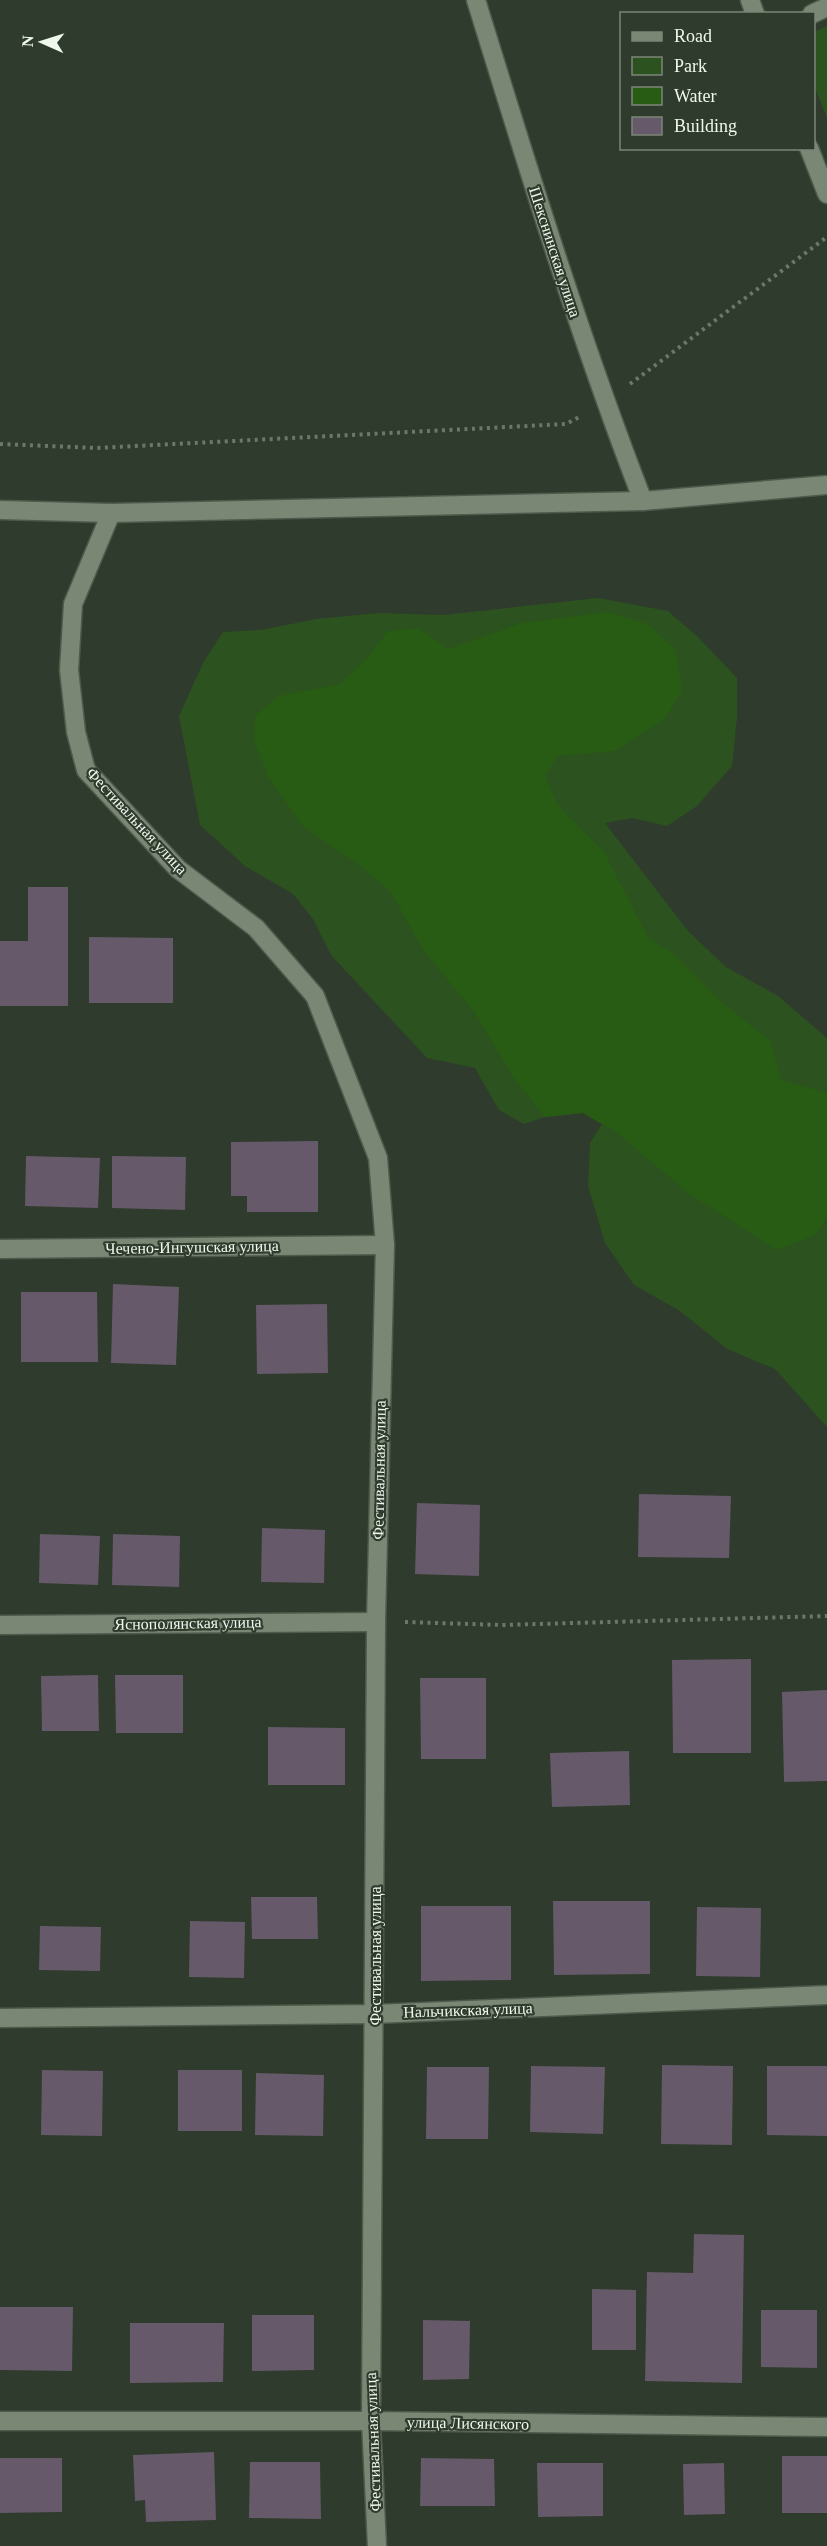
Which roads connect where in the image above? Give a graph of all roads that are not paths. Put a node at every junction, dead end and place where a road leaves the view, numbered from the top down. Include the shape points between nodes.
1 (476, 0) edge
2 (810, 150) edge
3 (827, 194) edge
4 (827, 485) edge
5 (643, 501) junction
6 (0, 510) edge
7 (111, 513) junction
8 (385, 1245) junction
9 (0, 1249) edge
10 (376, 1622) junction
11 (0, 1625) edge
12 (827, 1995) edge
13 (375, 2014) junction
14 (0, 2018) edge
15 (0, 2421) edge
16 (371, 2421) junction
17 (827, 2427) edge
18 (377, 2546) edge

1 - 5 street, Шекснинская улица via 538,202 605,403
2 - 3 street
4 - 5 street
5 - 7 street
6 - 7 street
7 - 8 street, Фестивальная улица via 73,604 69,670 76,732 86,771 178,869 256,928 315,996 378,1158
8 - 9 street, Чечено-Ингушская улица
8 - 10 street, Фестивальная улица
10 - 11 street, Яснополянская улица
10 - 13 street, Фестивальная улица
12 - 13 street, Нальчикская улица
13 - 14 street, Нальчикская улица
13 - 16 street, Фестивальная улица
15 - 16 street, улица Лисянского
16 - 17 street, улица Лисянского
16 - 18 street, Фестивальная улица

